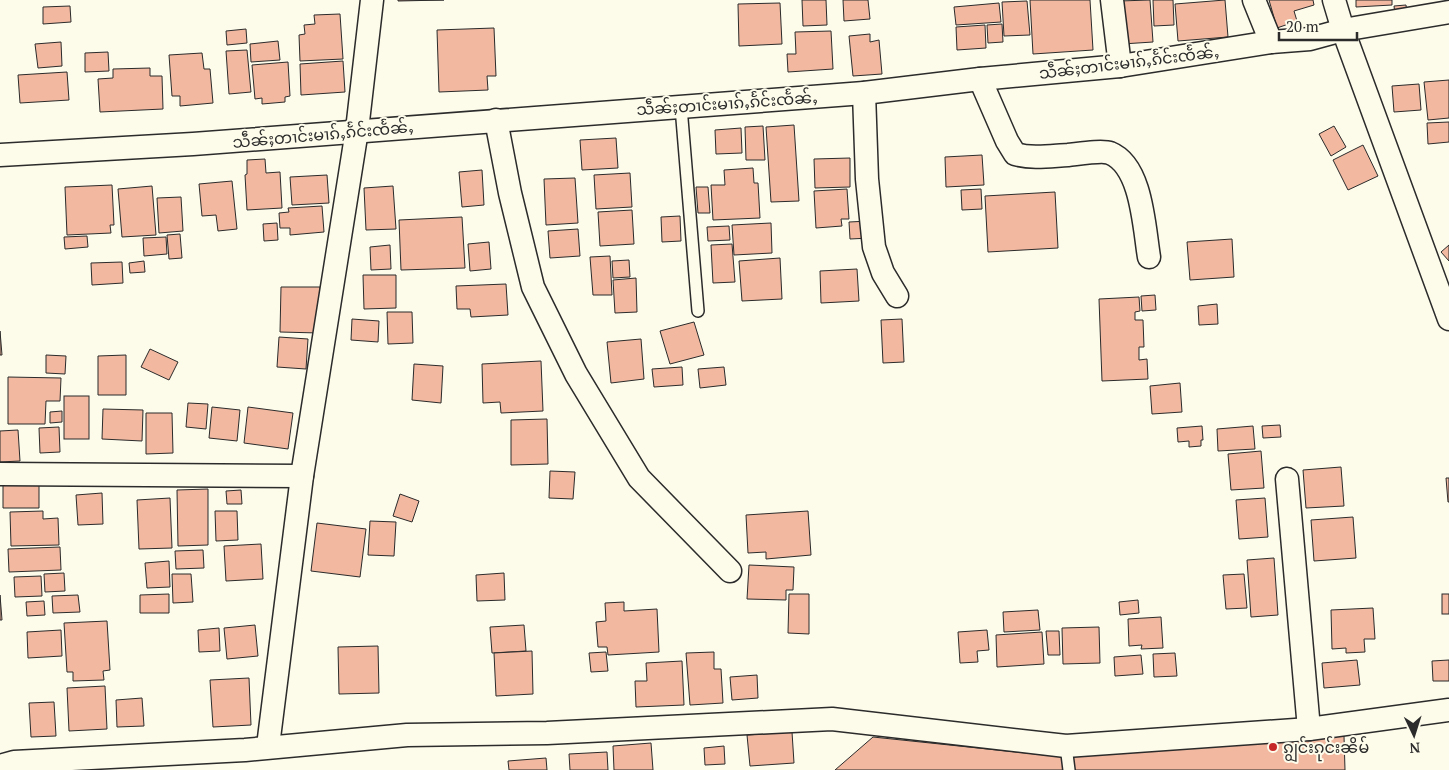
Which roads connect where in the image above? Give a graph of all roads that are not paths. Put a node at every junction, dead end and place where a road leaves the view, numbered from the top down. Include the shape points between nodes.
1 (372, 0) edge
2 (1112, 0) edge
3 (1254, 0) edge
4 (1334, 0) edge
5 (1449, 12) edge
6 (1343, 30) junction
7 (1271, 42) junction
8 (1120, 66) junction
9 (980, 79) junction
10 (864, 93) junction
11 (681, 107) junction
12 (496, 120) junction
13 (357, 130) junction
14 (0, 155) edge
15 (1149, 257) dead end
16 (897, 296) dead end
17 (698, 311) dead end
18 (1449, 318) edge
19 (0, 474) edge
20 (302, 476) junction
21 (1287, 479) dead end
22 (730, 571) dead end
23 (1449, 710) edge
24 (1309, 730) junction
25 (268, 746) junction
26 (1066, 746) junction
27 (0, 766) edge
28 (1069, 770) edge

1 - 13 street
2 - 8 street
3 - 7 street
4 - 6 street
5 - 6 street, သဵၼ်ႈတၢင်းမၢၵ်ႇၵႅင်းၸႅၼ်ႇ
6 - 7 street, သဵၼ်ႈတၢင်းမၢၵ်ႇၵႅင်းၸႅၼ်ႇ
6 - 18 street
7 - 8 street, သဵၼ်ႈတၢင်းမၢၵ်ႇၵႅင်းၸႅၼ်ႇ
8 - 9 street, သဵၼ်ႈတၢင်းမၢၵ်ႇၵႅင်းၸႅၼ်ႇ
9 - 10 street, သဵၼ်ႈတၢင်းမၢၵ်ႇၵႅင်းၸႅၼ်ႇ
9 - 15 street via 1015,154 1040,157 1109,152 1121,160 1136,183
10 - 11 street, သဵၼ်ႈတၢင်းမၢၵ်ႇၵႅင်းၸႅၼ်ႇ
10 - 16 street via 874,247 883,273
11 - 12 street, သဵၼ်ႈတၢင်းမၢၵ်ႇၵႅင်းၸႅၼ်ႇ
11 - 17 lane
12 - 13 street, သဵၼ်ႈတၢင်းမၢၵ်ႇၵႅင်းၸႅၼ်ႇ
12 - 22 street via 510,193 534,287 576,374 639,478
13 - 14 street, သဵၼ်ႈတၢင်းမၢၵ်ႇၵႅင်းၸႅၼ်ႇ via 193,144
13 - 20 street
19 - 20 street
20 - 25 street
21 - 24 street
23 - 24 street
24 - 26 street
25 - 26 street via 407,735 547,733 832,719
25 - 27 street
26 - 28 lane

